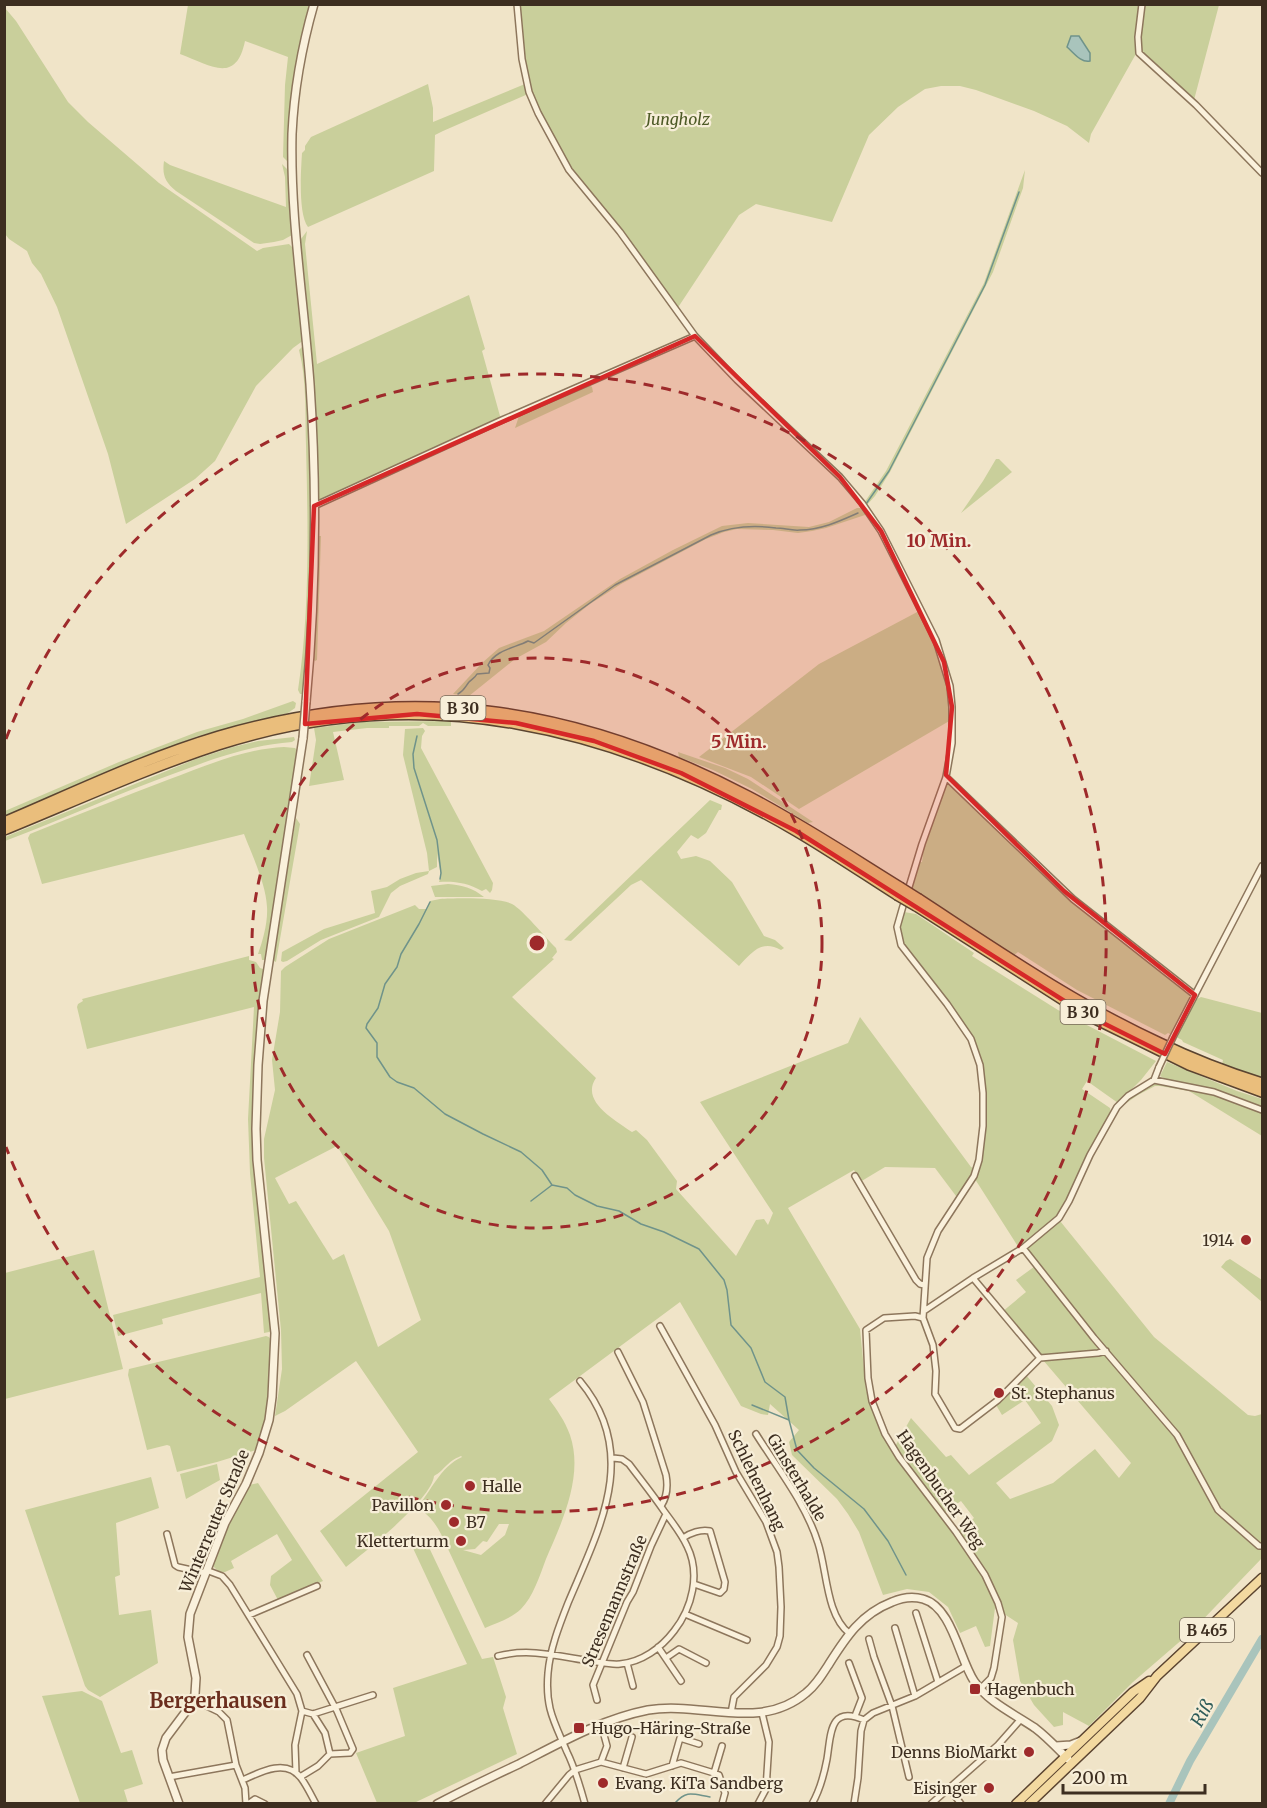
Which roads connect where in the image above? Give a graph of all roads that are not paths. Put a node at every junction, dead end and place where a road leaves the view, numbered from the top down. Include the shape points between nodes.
1 (314, 4) edge
2 (517, 4) edge
3 (1142, 4) edge
4 (1263, 173) edge
5 (695, 336) junction
6 (314, 506) junction
7 (946, 777) junction
8 (4, 822) edge
9 (4, 830) edge
10 (1263, 866) edge
11 (902, 890) junction
12 (917, 903) junction
13 (903, 906) dead end
14 (1195, 995) junction
15 (1154, 1080) junction
16 (1263, 1083) edge
17 (1263, 1092) edge
18 (1263, 1110) edge
19 (855, 1176) dead end
20 (1023, 1248) junction
21 (973, 1278) junction
22 (924, 1285) junction
23 (924, 1295) junction
24 (938, 1301) junction
25 (923, 1314) junction
26 (660, 1326) dead end
27 (1106, 1351) junction
28 (618, 1352) dead end
29 (1040, 1358) junction
30 (580, 1381) dead end
31 (756, 1434) dead end
32 (613, 1458) junction
33 (661, 1506) junction
34 (666, 1514) junction
35 (167, 1534) dead end
36 (683, 1538) junction
37 (1263, 1546) edge
38 (206, 1572) junction
39 (1263, 1578) edge
40 (694, 1584) junction
41 (317, 1586) dead end
42 (916, 1613) dead end
43 (685, 1614) junction
44 (249, 1615) junction
45 (895, 1628) dead end
46 (849, 1633) junction
47 (869, 1639) dead end
48 (747, 1640) dead end
49 (658, 1647) junction
50 (551, 1654) junction
51 (307, 1655) dead end
52 (498, 1656) dead end
53 (666, 1658) junction
54 (602, 1663) junction
55 (627, 1663) junction
56 (706, 1663) dead end
57 (849, 1663) dead end
58 (966, 1666) junction
59 (1157, 1676) junction
60 (681, 1681) dead end
61 (938, 1682) junction
62 (633, 1686) dead end
63 (980, 1689) junction
64 (373, 1695) dead end
65 (915, 1696) junction
66 (194, 1700) junction
67 (597, 1701) dead end
68 (892, 1706) junction
69 (335, 1707) junction
70 (302, 1711) junction
71 (731, 1713) junction
72 (762, 1713) junction
73 (312, 1714) junction
74 (855, 1716) junction
75 (1021, 1719) junction
76 (864, 1720) junction
77 (604, 1735) dead end
78 (632, 1737) dead end
79 (562, 1741) junction
80 (1081, 1741) junction
81 (699, 1744) dead end
82 (722, 1746) dead end
83 (1056, 1746) junction
84 (330, 1754) junction
85 (1068, 1759) junction
86 (602, 1762) junction
87 (236, 1765) junction
88 (672, 1766) junction
89 (623, 1768) junction
90 (575, 1770) junction
91 (714, 1773) junction
92 (298, 1775) junction
93 (169, 1777) junction
94 (909, 1777) dead end
95 (243, 1780) junction
96 (949, 1788) junction
97 (179, 1803) edge
98 (247, 1803) edge
99 (265, 1803) edge
100 (316, 1803) edge
101 (437, 1803) edge
102 (545, 1803) edge
103 (585, 1803) edge
104 (722, 1803) edge
105 (759, 1803) edge
106 (812, 1803) edge
107 (854, 1803) edge
108 (931, 1803) edge
109 (961, 1803) edge
110 (1016, 1803) edge
111 (1029, 1803) edge

1 - 6 street, Winterreuter Straße via 296,92 292,163 311,408
2 - 5 street via 522,59 530,92 564,161
3 - 4 street via 1139,53
5 - 6 street
5 - 7 street via 840,477 881,531 930,625 944,662 952,707 952,743
6 - 38 street, Winterreuter Straße, bridge via 313,592 303,738 263,1001 257,1076 257,1160 274,1333 272,1397 264,1438
7 - 11 street
7 - 14 street via 1073,899
8 - 11 highway, B 30 via 164,756 268,723 357,709 470,709 559,723 639,746 682,764 800,824
9 - 11 highway, B 30 via 158,767 271,731 380,715 467,717 555,731 634,754 743,802
10 - 14 street
11 - 12 highway, B 30, bridge
12 - 16 highway, B 30 via 1158,1042
12 - 17 highway, B 30 via 1085,1014 1189,1065
13 - 22 street via 897,927 900,945 971,1039 980,1065 983,1093 979,1160 974,1176 938,1231 927,1258
14 - 15 street, bridge
15 - 18 street via 1214,1092
15 - 20 street via 1117,1107 1066,1208
19 - 22 street via 916,1280
20 - 21 street
20 - 27 street
21 - 24 street
21 - 29 street
22 - 23 street
23 - 24 street
23 - 25 street
24 - 25 street
25 - 29 street via 933,1345 935,1394 957,1429 998,1400
25 - 63 street, Hagenbucher Weg via 884,1318 866,1330 868,1378 885,1434 979,1566 998,1603 1002,1617 994,1668 991,1678
26 - 71 street, Schlehenhang via 766,1522 777,1552 781,1616 777,1647 760,1673 734,1697
27 - 29 street
27 - 37 street via 1177,1435 1218,1510 1258,1546
28 - 33 street via 643,1402 666,1475 667,1491
30 - 32 street via 603,1418
31 - 46 street, Ginsterhalde via 811,1523 832,1606
32 - 33 street via 629,1464
32 - 50 street via 604,1511
33 - 34 street
34 - 36 street
34 - 54 street, Stresemannstraße
35 - 38 street via 178,1567
36 - 40 street via 692,1560
36 - 40 street via 710,1530 725,1582 720,1593
38 - 44 street via 226,1580
38 - 66 street, Winterreuter Straße via 188,1629 196,1678
39 - 59 main road, B 465
40 - 43 street
41 - 44 street
42 - 61 street
43 - 48 street
43 - 49 street
44 - 70 street via 297,1694
45 - 65 street
46 - 58 street via 885,1604 909,1598 926,1599 945,1617
46 - 72 street via 813,1687 784,1706
47 - 68 street
49 - 53 street
49 - 55 street
50 - 52 street via 523,1652
50 - 54 street
50 - 79 street via 548,1701
51 - 69 street
53 - 56 street via 679,1648
53 - 60 street
54 - 55 street
54 - 67 street, Stresemannstraße via 593,1685
55 - 62 street
57 - 74 street via 862,1698
58 - 61 street
58 - 63 street
59 - 80 main road, B 465 via 1133,1692
59 - 85 main road, B 465 via 1140,1698
61 - 65 street
63 - 75 street
64 - 69 street
65 - 68 street
66 - 87 street via 227,1720
66 - 93 street via 162,1746
68 - 76 street
68 - 94 street
69 - 73 street
69 - 84 street via 353,1751
70 - 73 street
70 - 92 street via 295,1745
71 - 72 street
71 - 79 street via 685,1708 650,1710 620,1717
72 - 105 street via 770,1742 766,1789
73 - 84 street via 325,1733
74 - 76 street
74 - 106 street via 839,1718 832,1727 823,1777
75 - 83 street
75 - 96 street
76 - 107 street
77 - 86 street via 607,1746
78 - 89 street
79 - 90 street
79 - 101 street
80 - 83 street
80 - 85 main road, B 465
81 - 88 street via 680,1738
82 - 91 street
83 - 85 street
84 - 92 street via 318,1766
85 - 110 main road, B 465
85 - 111 main road, B 465
86 - 89 street
86 - 90 street
87 - 93 street
87 - 95 street
88 - 89 street via 646,1774
88 - 91 street via 681,1763
90 - 102 street
90 - 103 street
91 - 104 street via 719,1775 725,1793
92 - 95 street via 275,1768
92 - 100 street
93 - 97 street
95 - 98 street
96 - 108 street
96 - 109 street
98 - 99 street via 255,1799

